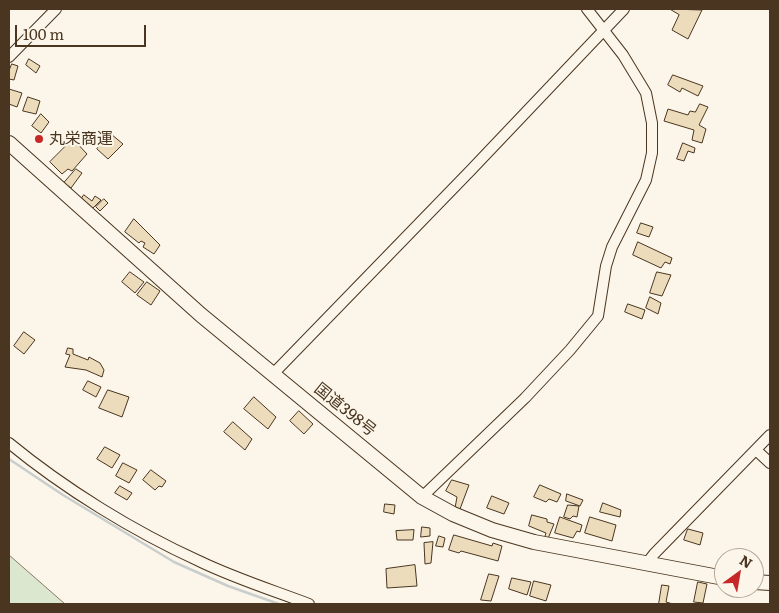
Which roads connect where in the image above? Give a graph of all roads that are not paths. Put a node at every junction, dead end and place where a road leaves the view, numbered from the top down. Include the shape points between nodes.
1 (56, 9) edge
2 (587, 9) edge
3 (624, 9) edge
4 (604, 31) junction
5 (9, 57) edge
6 (9, 143) edge
7 (273, 374) junction
8 (770, 435) edge
9 (9, 443) edge
10 (756, 450) junction
11 (770, 463) edge
12 (422, 497) junction
13 (647, 563) junction
14 (714, 576) edge
15 (309, 604) edge

1 - 5 street
2 - 4 street
3 - 4 street
4 - 7 street
4 - 12 street via 646,94 652,123 652,153 646,180 612,247 598,316 525,398
6 - 7 highway, 国道398号 via 201,315
7 - 12 highway, 国道398号
8 - 10 street
9 - 15 street via 78,493 149,537 200,562
10 - 11 street
10 - 13 street
12 - 13 highway, 国道398号 via 492,530 534,542
13 - 14 highway, 国道398号

